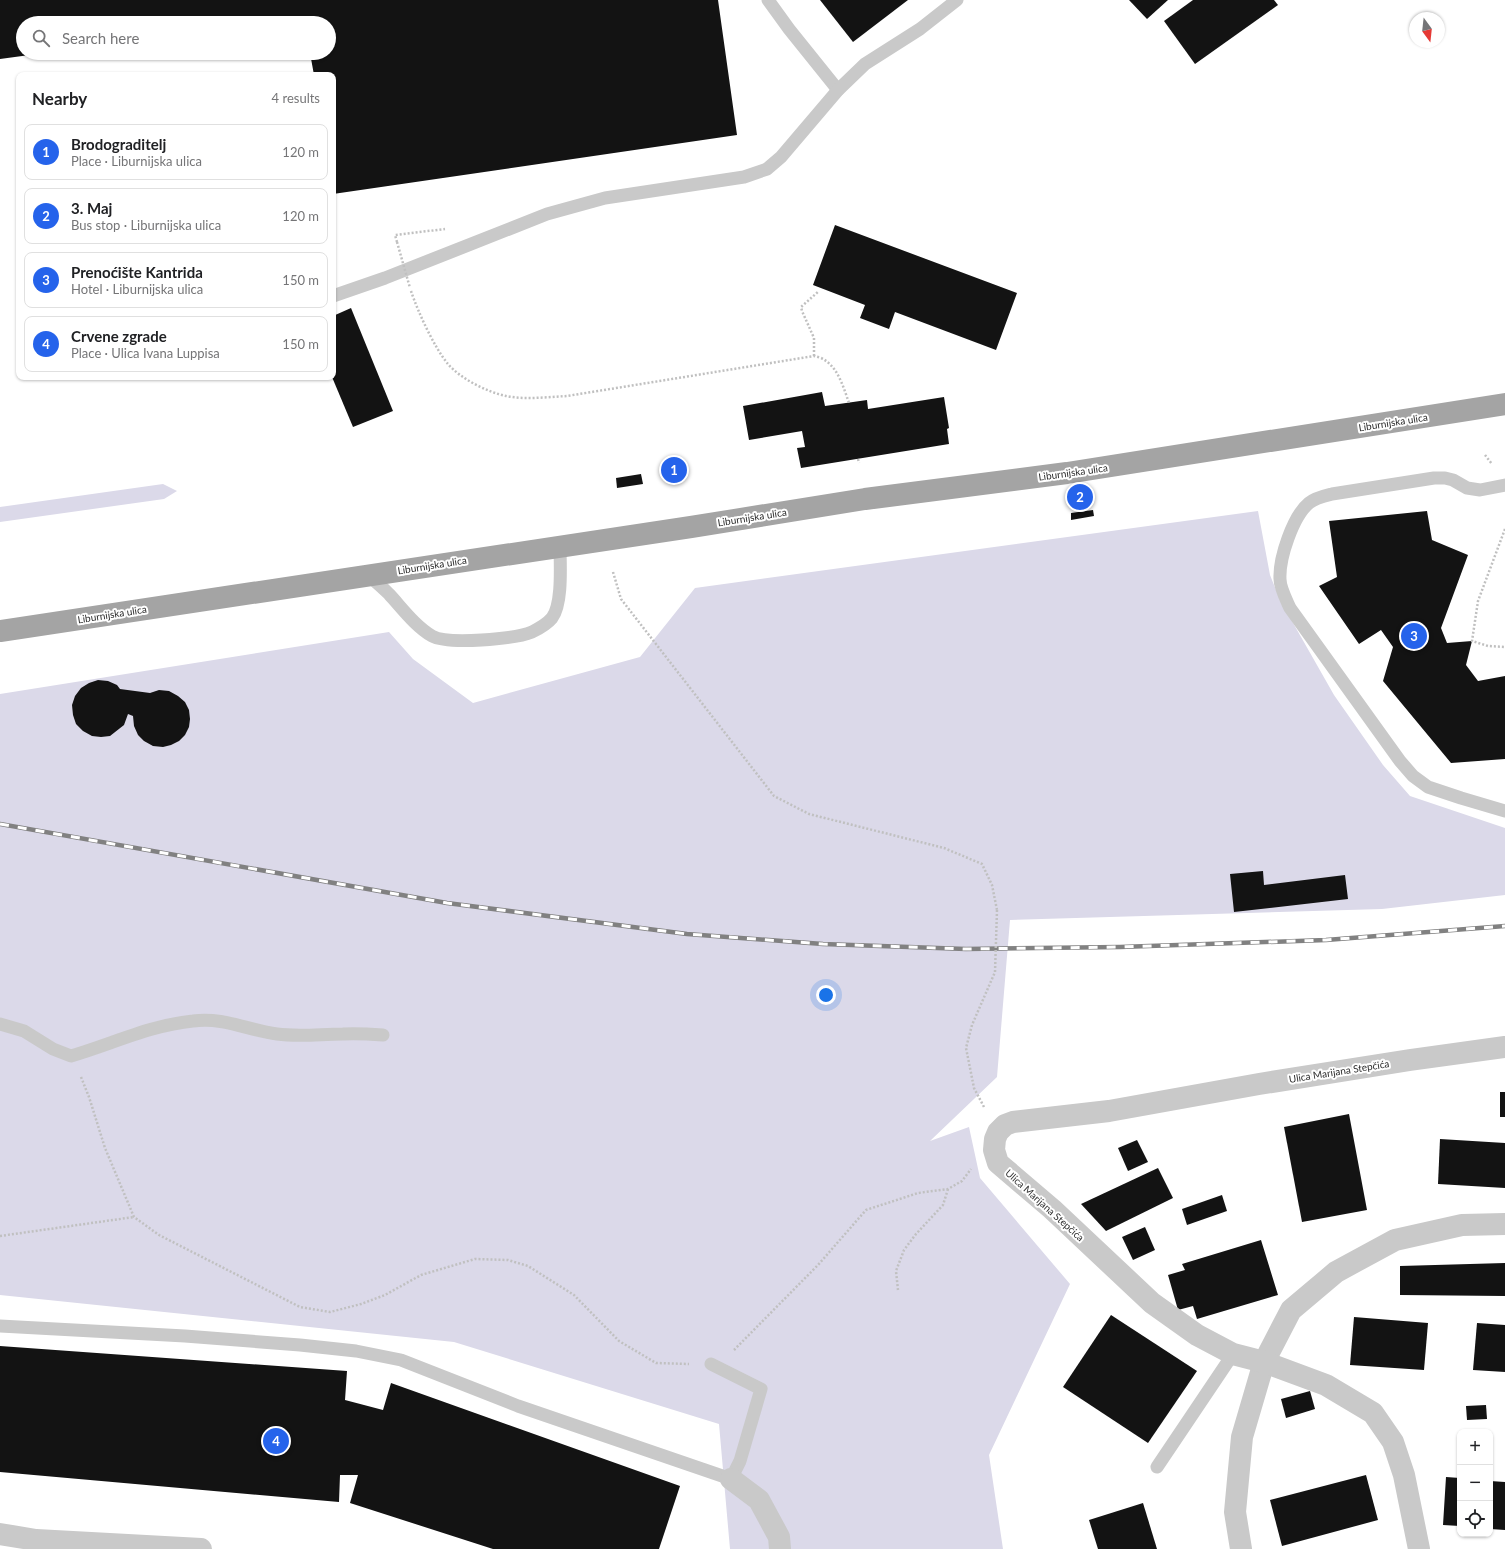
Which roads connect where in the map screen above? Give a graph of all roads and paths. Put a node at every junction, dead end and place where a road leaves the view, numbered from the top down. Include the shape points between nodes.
1 (768, 0) edge
2 (957, 0) edge
3 (838, 90) junction
4 (448, 228) dead end
5 (819, 291) dead end
6 (336, 295) edge
7 (814, 356) junction
8 (850, 402) dead end
9 (1505, 404) edge
10 (858, 459) dead end
11 (859, 463) dead end
12 (1505, 485) edge
13 (1505, 529) edge
14 (560, 546) junction
15 (613, 572) dead end
16 (368, 575) junction
17 (0, 631) edge
18 (1505, 647) edge
19 (1505, 811) edge
20 (0, 1024) edge
21 (383, 1035) dead end
22 (1505, 1047) edge
23 (71, 1056) junction
24 (986, 1112) dead end
25 (972, 1169) dead end
26 (948, 1189) junction
27 (134, 1217) junction
28 (1505, 1224) edge
29 (0, 1236) edge
30 (898, 1290) dead end
31 (0, 1326) edge
32 (1233, 1354) junction
33 (1264, 1362) junction
34 (711, 1364) junction
35 (1157, 1467) dead end
36 (731, 1479) junction
37 (0, 1534) edge
38 (201, 1549) edge
39 (780, 1549) edge
40 (1241, 1549) edge
41 (1419, 1549) edge

1 - 3 lane
2 - 3 lane via 865,64
3 - 6 lane via 781,158 767,169 744,177 605,198 547,214
4 - 7 path, bridge via 395,235 415,302 432,337 448,364 477,386 506,396 567,396
5 - 7 path via 801,307 814,338
7 - 8 path via 825,360 834,368
9 - 14 main road, Liburnijska ulica via 1067,474 865,499
10 - 11 path
12 - 19 lane via 1480,490 1467,488 1453,480 1434,478 1319,498 1310,502 1301,511 1294,524 1282,562 1280,580 1290,608 1413,776 1428,787
13 - 18 path via 1478,601 1472,641 1488,646
14 - 16 main road, Liburnijska ulica
14 - 16 lane via 558,601 551,618 531,632 504,638 456,641 441,640 432,636
15 - 24 path, bridge via 621,599 774,796 809,814 944,848 982,864 992,885 997,910 995,972 972,1025 966,1048 974,1088
16 - 17 main road, Liburnijska ulica
20 - 23 lane via 24,1030 53,1049
21 - 23 lane via 301,1036 276,1034 214,1020 193,1020 163,1026
22 - 32 street, Ulica Marijana Stepčića via 1259,1084 1109,1111 1013,1122 998,1132 994,1150 998,1163 1052,1209 1152,1303 1197,1335
23 - 27 path
25 - 26 path via 962,1181
26 - 30 path via 943,1205 904,1250 896,1270
26 - 34 path via 918,1193 866,1210 818,1265 735,1350
27 - 29 path
27 - 34 path via 159,1235 300,1307 330,1312 385,1295 421,1275 475,1259 508,1260 528,1266 574,1295 619,1341 656,1363
28 - 33 street via 1462,1225 1395,1240 1336,1272 1291,1310
31 - 36 lane via 300,1345 356,1351 401,1360 518,1406
32 - 33 street, Ulica Marijana Stepčića
32 - 35 lane
33 - 40 street via 1242,1437 1235,1512
33 - 41 street, Ulica Marijana Stepčića via 1326,1385 1373,1413 1394,1442 1404,1476
34 - 36 lane via 761,1389 740,1460
36 - 39 street via 759,1500 779,1536
37 - 38 street via 36,1540

